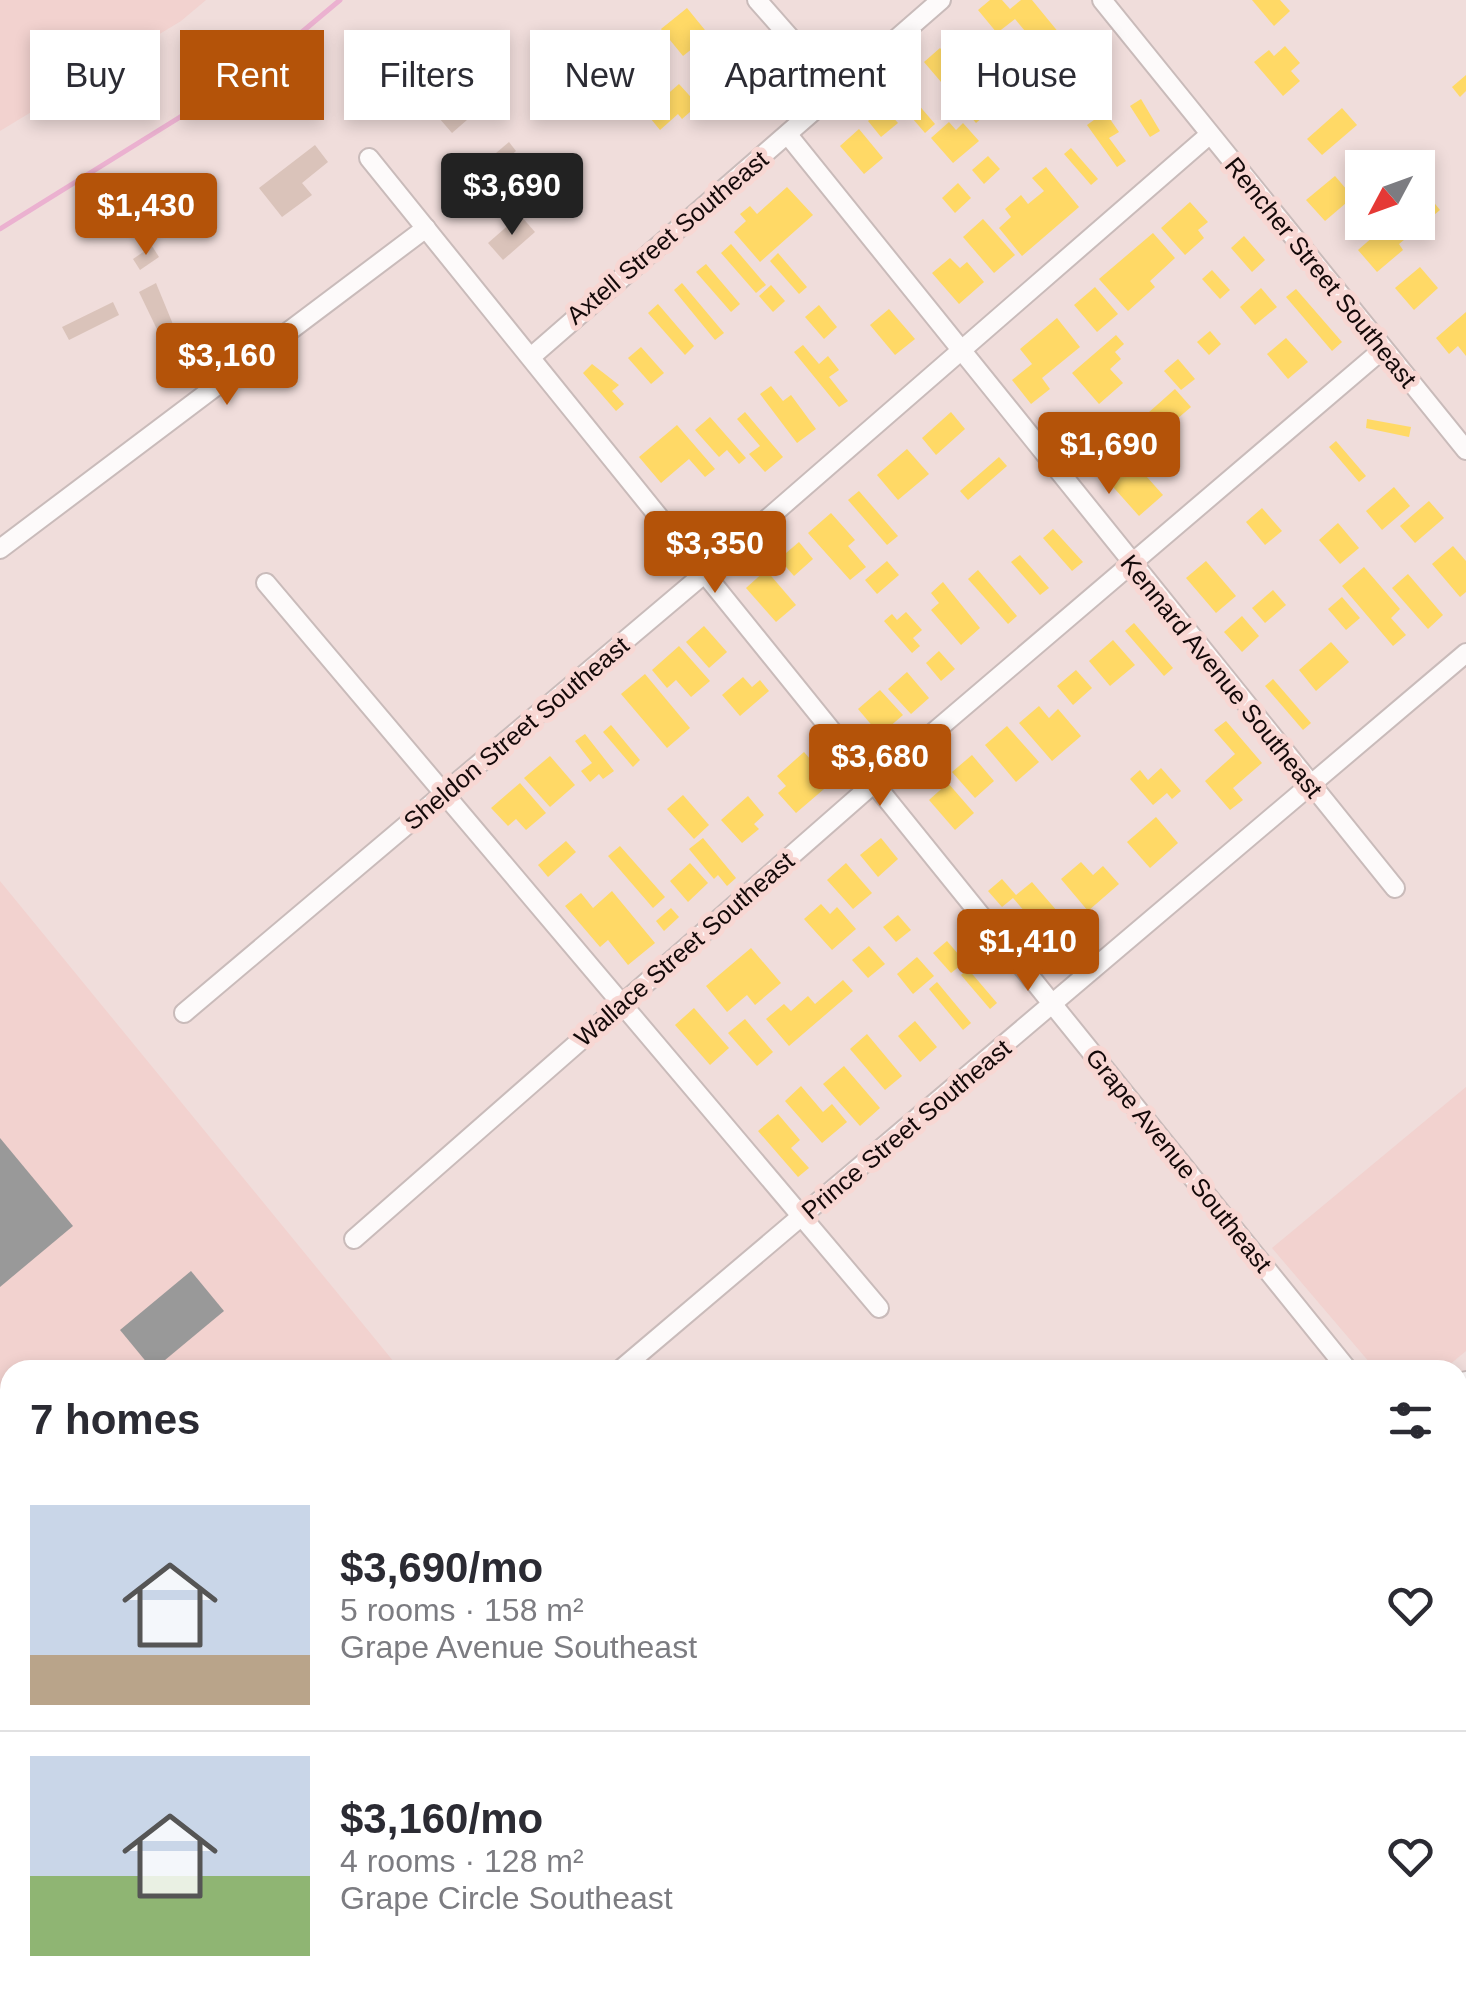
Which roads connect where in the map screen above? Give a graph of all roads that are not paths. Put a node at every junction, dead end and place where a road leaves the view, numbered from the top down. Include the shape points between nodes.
1 (757, 0) edge
2 (941, 0) edge
3 (1102, 0) edge
4 (784, 30) edge
5 (907, 30) edge
6 (805, 120) edge
7 (788, 135) junction
8 (1209, 135) junction
9 (369, 158) dead end
10 (426, 228) junction
11 (1382, 350) junction
12 (962, 351) junction
13 (531, 357) junction
14 (1466, 450) edge
15 (0, 549) edge
16 (1132, 564) junction
17 (705, 573) junction
18 (266, 583) dead end
19 (1466, 654) edge
20 (873, 784) junction
21 (1311, 788) junction
22 (445, 793) junction
23 (1395, 888) dead end
24 (622, 1004) junction
25 (1054, 1004) junction
26 (184, 1014) dead end
27 (802, 1218) junction
28 (354, 1239) dead end
29 (880, 1308) dead end
30 (632, 1360) edge
31 (1340, 1360) edge

1 - 4 street
2 - 5 street, Axtell Street Southeast
3 - 8 street, Rencher Street Southeast
6 - 7 street, Axtell Street Southeast
7 - 12 street, Kennard Avenue Southeast
7 - 13 street, Axtell Street Southeast
8 - 11 street, Rencher Street Southeast
8 - 12 street, Sheldon Street Southeast
9 - 10 street, Grape Avenue Southeast
10 - 13 street, Grape Avenue Southeast
10 - 15 street
11 - 14 street, Rencher Street Southeast
11 - 16 street, Wallace Street Southeast
12 - 16 street, Kennard Avenue Southeast
12 - 17 street, Sheldon Street Southeast
13 - 17 street, Grape Avenue Southeast
16 - 20 street, Wallace Street Southeast
16 - 21 street, Kennard Avenue Southeast
17 - 20 street, Grape Avenue Southeast
17 - 22 street, Sheldon Street Southeast
18 - 22 street
19 - 21 street, Prince Street Southeast
20 - 24 street, Wallace Street Southeast
20 - 25 street, Grape Avenue Southeast
21 - 23 street, Kennard Avenue Southeast
21 - 25 street, Prince Street Southeast
22 - 24 street
22 - 26 street, Sheldon Street Southeast
24 - 27 street
24 - 28 street, Wallace Street Southeast
25 - 27 street, Prince Street Southeast
25 - 31 street, Grape Avenue Southeast
27 - 29 street
27 - 30 street, Prince Street Southeast

